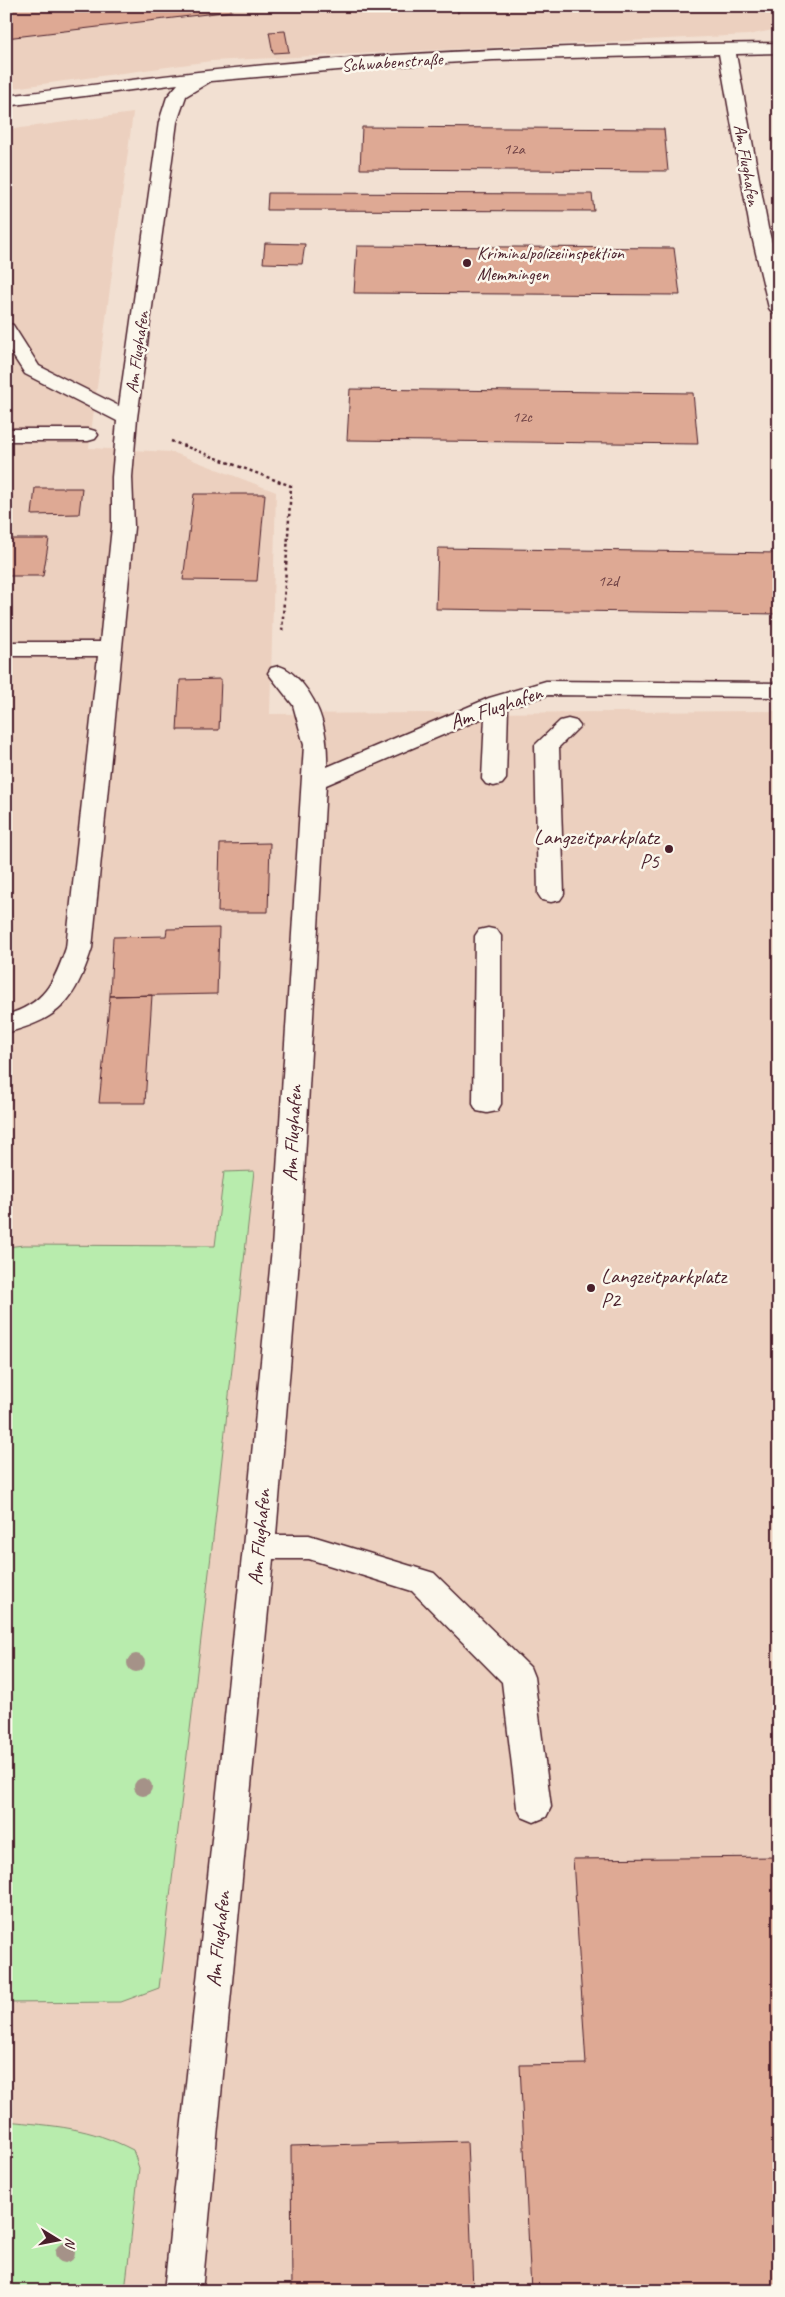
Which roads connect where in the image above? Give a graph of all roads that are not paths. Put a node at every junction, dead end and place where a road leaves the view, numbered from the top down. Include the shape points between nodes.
1 (779, 48) edge
2 (727, 49) junction
3 (207, 76) junction
4 (6, 101) edge
5 (779, 308) edge
6 (6, 329) edge
7 (14, 354) edge
8 (127, 426) junction
9 (6, 436) edge
10 (88, 436) dead end
11 (6, 649) edge
12 (111, 649) junction
13 (279, 674) dead end
14 (779, 690) edge
15 (497, 703) junction
16 (568, 726) dead end
17 (494, 779) dead end
18 (314, 780) junction
19 (551, 894) dead end
20 (488, 936) dead end
21 (6, 1024) edge
22 (487, 1104) dead end
23 (258, 1547) junction
24 (534, 1807) dead end
25 (184, 2291) edge

1 - 2 street, Schwabenstraße
2 - 3 street, Schwabenstraße via 594,50
2 - 5 street, Am Flughafen via 759,228
3 - 4 street, Schwabenstraße
3 - 8 street, Am Flughafen via 176,94 171,108
6 - 7 street
7 - 8 street via 32,370
8 - 12 street, Am Flughafen via 122,477 123,527
9 - 10 street
11 - 12 street
12 - 21 street, Am Flughafen via 79,948 69,979 53,999 35,1015
13 - 18 street, Am Flughafen via 298,692 311,716 316,745
14 - 15 street, Am Flughafen via 546,688
15 - 17 street
15 - 18 street, Am Flughafen
16 - 19 street via 547,745
18 - 23 street, Am Flughafen via 286,1248
20 - 22 street
23 - 24 street via 308,1547 424,1582 518,1677
23 - 25 street, Am Flughafen

